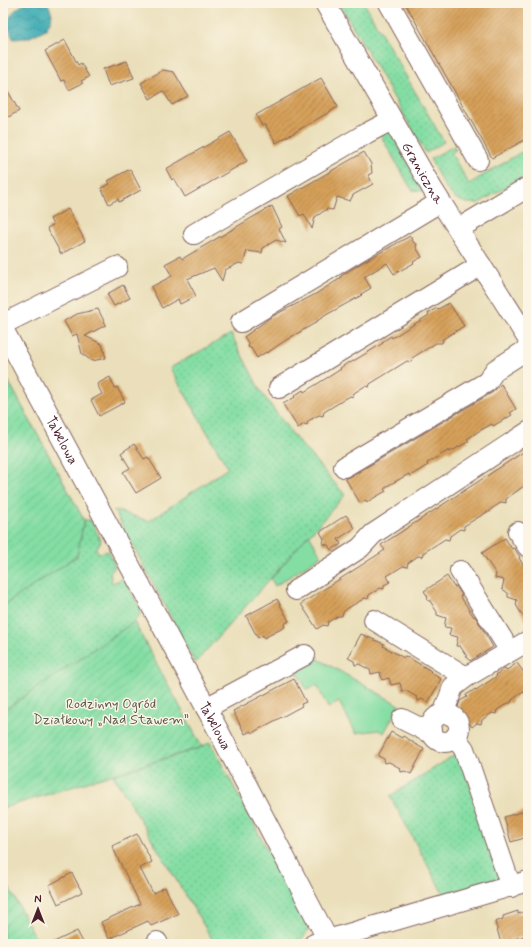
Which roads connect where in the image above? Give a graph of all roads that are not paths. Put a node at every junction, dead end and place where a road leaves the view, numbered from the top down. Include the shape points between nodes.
1 (324, 3) edge
2 (389, 3) edge
3 (392, 120) junction
4 (478, 160) dead end
5 (528, 187) edge
6 (440, 202) junction
7 (458, 229) junction
8 (194, 234) dead end
9 (481, 265) junction
10 (117, 267) dead end
11 (241, 322) dead end
12 (3, 324) edge
13 (3, 328) edge
14 (528, 338) edge
15 (528, 350) edge
16 (279, 388) dead end
17 (528, 432) edge
18 (344, 466) dead end
19 (460, 571) dead end
20 (296, 590) dead end
21 (374, 620) dead end
22 (528, 641) edge
23 (510, 651) junction
24 (305, 655) dead end
25 (466, 677) junction
26 (206, 708) junction
27 (446, 714) junction
28 (402, 718) dead end
29 (432, 730) junction
30 (455, 737) junction
31 (520, 884) edge
32 (324, 943) edge

1 - 3 street, Graniczna
2 - 4 street
3 - 6 street, Graniczna
3 - 8 street
5 - 7 street
6 - 7 street, Graniczna
6 - 11 street
7 - 9 street, Graniczna
9 - 14 street, Graniczna
9 - 16 street
10 - 12 street
13 - 26 street, Tabelowa
15 - 18 street via 495,370 487,382
17 - 20 street via 373,534 360,548
19 - 23 street
21 - 25 street
22 - 23 street
23 - 25 street
24 - 26 street
25 - 27 street via 453,687 445,709
26 - 32 street, Tabelowa
27 - 29 street via 434,720
27 - 30 street via 457,721 459,730
28 - 29 street via 426,731
29 - 30 street via 435,737 443,741
30 - 31 street via 464,749
31 - 32 street, Tabelowa

